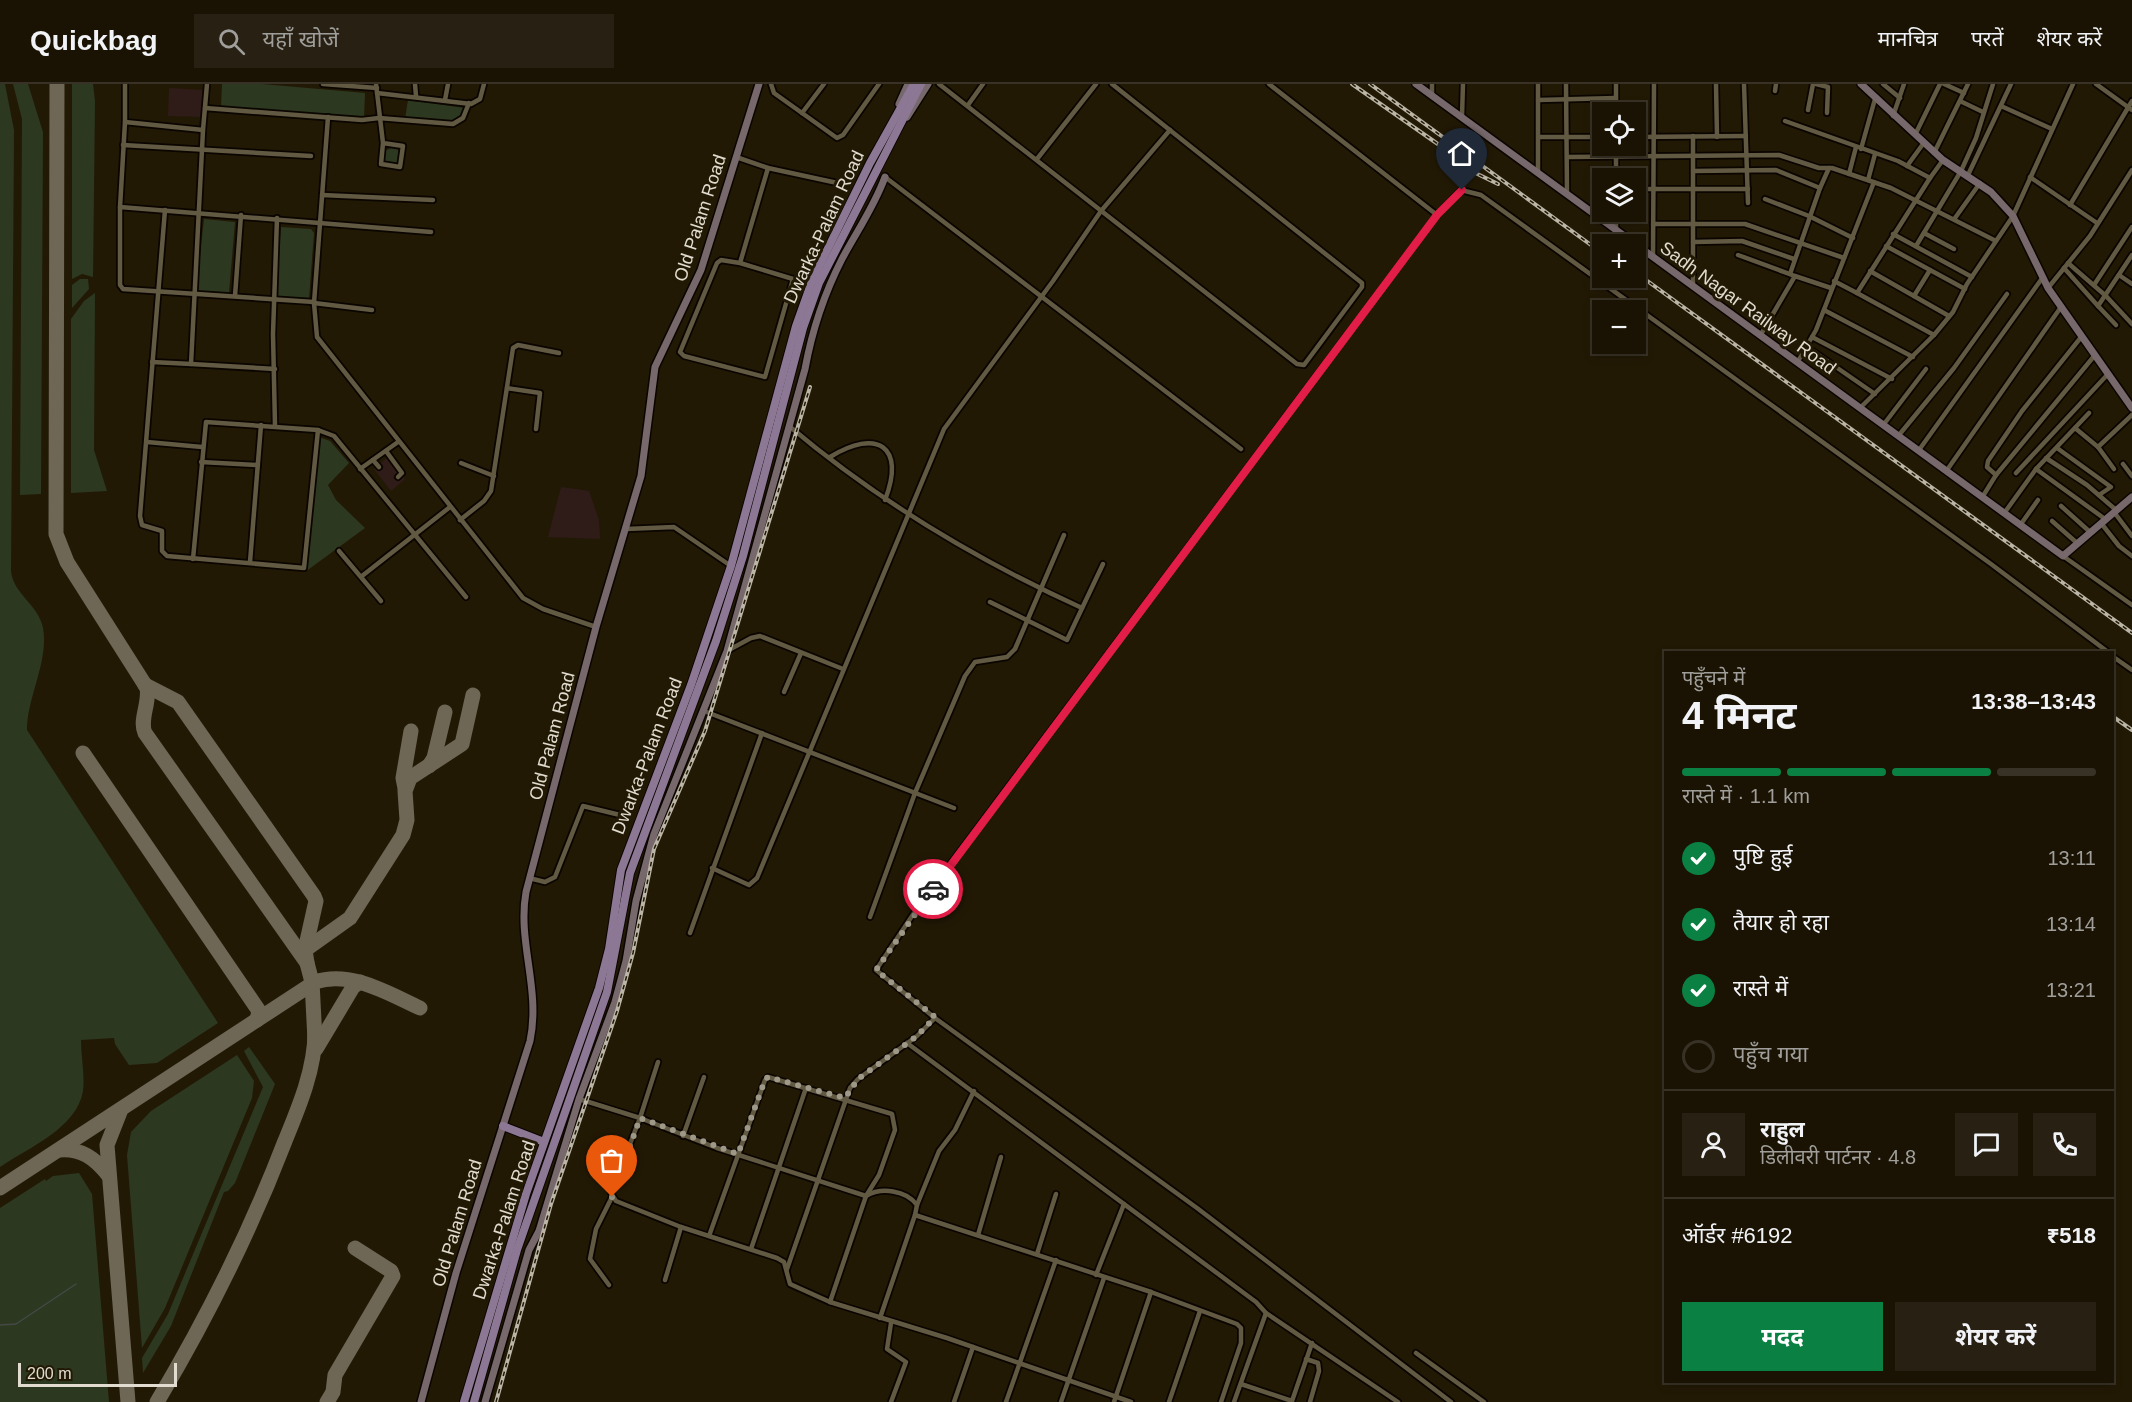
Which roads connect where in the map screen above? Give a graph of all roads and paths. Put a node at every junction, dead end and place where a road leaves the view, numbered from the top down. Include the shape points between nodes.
1 (125, 84) edge
2 (207, 84) edge
3 (323, 84) edge
4 (415, 84) edge
5 (448, 84) edge
6 (484, 84) edge
7 (759, 84) edge
8 (771, 84) edge
9 (824, 84) edge
10 (879, 84) edge
11 (908, 84) edge
12 (914, 84) edge
13 (921, 84) edge
14 (928, 84) edge
15 (939, 84) edge
16 (983, 84) edge
17 (1096, 84) edge
18 (1112, 84) edge
19 (1269, 84) edge
20 (1416, 84) edge
21 (1432, 84) edge
22 (1463, 84) edge
23 (1538, 84) edge
24 (1566, 84) edge
25 (1616, 84) edge
26 (1654, 84) edge
27 (1716, 84) edge
28 (1744, 84) edge
29 (1776, 84) edge
30 (1815, 84) edge
31 (1861, 84) edge
32 (1883, 84) edge
33 (1904, 84) edge
34 (1942, 84) edge
35 (1968, 84) edge
36 (1993, 84) edge
37 (2011, 84) edge
38 (2073, 84) edge
39 (2096, 84) edge
40 (377, 88) edge
41 (1775, 91) dead end
42 (1964, 93) junction
43 (1432, 95) junction
44 (416, 96) junction
45 (1616, 98) junction
46 (1900, 98) junction
47 (1875, 99) junction
48 (445, 100) junction
49 (1538, 100) junction
50 (1567, 100) junction
51 (1960, 101) junction
52 (2132, 101) edge
53 (1616, 102) edge
54 (469, 104) junction
55 (968, 105) junction
56 (2001, 106) junction
57 (205, 108) junction
58 (904, 109) junction
59 (2130, 109) edge
60 (1808, 110) dead end
61 (1827, 112) dead end
62 (1983, 112) junction
63 (802, 113) junction
64 (1462, 116) junction
65 (1893, 116) junction
66 (328, 117) junction
67 (379, 118) junction
68 (1785, 121) dead end
69 (124, 122) junction
70 (2052, 129) junction
71 (203, 130) junction
72 (1170, 130) junction
73 (892, 133) junction
74 (1693, 136) junction
75 (1746, 136) junction
76 (1915, 136) junction
77 (1539, 137) junction
78 (1592, 137) edge
79 (1646, 137) edge
80 (1654, 137) junction
81 (1717, 137) junction
82 (1567, 138) junction
83 (383, 143) junction
84 (1923, 144) junction
85 (123, 145) junction
86 (1858, 148) junction
87 (203, 151) junction
88 (1875, 153) junction
89 (1934, 153) junction
90 (310, 156) dead end
91 (1654, 156) junction
92 (1693, 156) junction
93 (736, 157) junction
94 (1567, 157) junction
95 (1616, 157) junction
96 (1747, 157) junction
97 (1037, 159) junction
98 (1943, 160) junction
99 (1907, 166) junction
100 (768, 168) junction
101 (1616, 168) edge
102 (1829, 168) junction
103 (1748, 170) junction
104 (1538, 171) junction
105 (1693, 171) junction
106 (1964, 173) junction
107 (2131, 173) edge
108 (1849, 174) junction
109 (885, 177) joint
110 (2030, 177) junction
111 (1930, 178) junction
112 (1871, 181) junction
113 (1980, 183) junction
114 (842, 184) dead end
115 (1820, 188) junction
116 (1646, 189) edge
117 (1653, 189) junction
118 (1693, 189) junction
119 (1748, 189) junction
120 (1567, 193) junction
121 (322, 195) junction
122 (1917, 198) junction
123 (1765, 199) dead end
124 (433, 200) dead end
125 (1748, 203) dead end
126 (2070, 205) junction
127 (120, 207) junction
128 (165, 210) junction
129 (1939, 210) junction
130 (1101, 211) junction
131 (201, 212) junction
132 (241, 215) junction
133 (1437, 215) junction
134 (1809, 216) junction
135 (2013, 216) junction
136 (277, 218) junction
137 (1955, 218) junction
138 (1616, 222) edge
139 (319, 223) junction
140 (2097, 223) junction
141 (1653, 224) junction
142 (1693, 224) junction
143 (2132, 227) edge
144 (1616, 229) junction
145 (431, 232) dead end
146 (1924, 233) junction
147 (1893, 234) junction
148 (1853, 238) junction
149 (1996, 241) junction
150 (1693, 242) junction
151 (1800, 242) junction
152 (1886, 246) junction
153 (1916, 246) junction
154 (1954, 249) dead end
155 (1738, 255) dead end
156 (2132, 255) edge
157 (1653, 257) junction
158 (1844, 258) junction
159 (1794, 259) junction
160 (740, 263) junction
161 (2066, 266) junction
162 (1930, 270) junction
163 (1870, 271) junction
164 (1792, 275) junction
165 (2119, 275) junction
166 (1972, 277) junction
167 (2043, 277) junction
168 (1834, 281) junction
169 (2132, 284) edge
170 (2094, 285) junction
171 (1693, 286) junction
172 (1831, 288) junction
173 (2048, 288) junction
174 (1965, 289) junction
175 (157, 291) junction
176 (194, 293) junction
177 (1857, 293) junction
178 (2007, 294) dead end
179 (235, 296) junction
180 (1914, 296) junction
181 (2106, 296) junction
182 (1042, 297) junction
183 (274, 299) junction
184 (314, 302) junction
185 (2098, 306) junction
186 (2061, 307) junction
187 (372, 310) dead end
188 (1824, 310) junction
189 (2132, 313) edge
190 (1949, 316) junction
191 (2127, 318) junction
192 (2132, 324) edge
193 (2116, 325) dead end
194 (1935, 335) junction
195 (1760, 336) junction
196 (2082, 336) junction
197 (1812, 338) junction
198 (1807, 347) junction
199 (559, 353) dead end
200 (2095, 355) junction
201 (1913, 357) junction
202 (152, 362) junction
203 (1797, 363) junction
204 (190, 364) junction
205 (274, 369) junction
206 (1926, 369) dead end
207 (2108, 374) junction
208 (1892, 379) junction
209 (507, 388) junction
210 (1875, 394) junction
211 (1860, 407) junction
212 (2132, 408) edge
213 (2089, 413) dead end
214 (2132, 415) edge
215 (1884, 424) junction
216 (261, 425) junction
217 (274, 426) junction
218 (789, 426) junction
219 (2074, 428) junction
220 (536, 429) dead end
221 (318, 430) junction
222 (1899, 435) junction
223 (147, 442) junction
224 (399, 442) junction
225 (202, 447) junction
226 (2098, 447) junction
227 (2057, 448) junction
228 (1241, 449) dead end
229 (1919, 450) junction
230 (386, 451) junction
231 (830, 457) junction
232 (2046, 458) junction
233 (374, 460) junction
234 (201, 462) junction
235 (461, 463) dead end
236 (2122, 464) dead end
237 (258, 465) junction
238 (379, 467) dead end
239 (360, 469) junction
240 (2036, 469) junction
241 (2114, 469) dead end
242 (1947, 470) junction
243 (2016, 473) dead end
244 (1996, 475) junction
245 (494, 476) junction
246 (398, 477) dead end
247 (2132, 477) edge
248 (2099, 495) junction
249 (1983, 496) junction
250 (885, 500) junction
251 (2038, 500) dead end
252 (2131, 501) edge
253 (2061, 506) dead end
254 (450, 507) junction
255 (2115, 511) junction
256 (2005, 512) junction
257 (907, 516) junction
258 (460, 520) junction
259 (2052, 521) dead end
260 (2103, 521) junction
261 (2021, 525) junction
262 (626, 529) junction
263 (2090, 532) junction
264 (2131, 534) edge
265 (415, 535) junction
266 (1064, 535) dead end
267 (2077, 543) junction
268 (339, 551) dead end
269 (2063, 556) junction
270 (2132, 556) edge
271 (193, 559) junction
272 (250, 562) junction
273 (1102, 564) dead end
274 (730, 566) junction
275 (362, 576) junction
276 (1042, 590) junction
277 (466, 597) dead end
278 (381, 601) dead end
279 (990, 602) dead end
280 (2132, 605) edge
281 (1082, 608) junction
282 (1029, 620) junction
283 (596, 627) junction
284 (727, 651) junction
285 (2107, 651) edge
286 (801, 653) junction
287 (2114, 657) edge
288 (843, 669) junction
289 (2132, 670) edge
290 (784, 692) dead end
291 (704, 711) junction
292 (762, 733) junction
293 (808, 751) junction
294 (915, 793) junction
295 (954, 808) dead end
296 (620, 815) dead end
297 (712, 867) junction
298 (529, 878) junction
299 (870, 917) dead end
300 (690, 933) dead end
301 (935, 1017) junction
302 (907, 1043) junction
303 (658, 1062) dead end
304 (704, 1077) dead end
305 (806, 1088) junction
306 (974, 1091) junction
307 (845, 1098) junction
308 (579, 1099) junction
309 (640, 1118) junction
310 (503, 1126) junction
311 (683, 1136) junction
312 (544, 1142) junction
313 (738, 1154) junction
314 (1001, 1157) dead end
315 (777, 1168) junction
316 (819, 1181) junction
317 (1056, 1194) dead end
318 (866, 1196) junction
319 (612, 1197) junction
320 (1124, 1204) junction
321 (917, 1205) junction
322 (915, 1215) junction
323 (681, 1227) junction
324 (978, 1235) junction
325 (709, 1236) junction
326 (751, 1249) junction
327 (1037, 1254) junction
328 (1056, 1260) junction
329 (786, 1271) junction
330 (1096, 1275) junction
331 (1104, 1278) junction
332 (664, 1280) dead end
333 (609, 1286) dead end
334 (1151, 1292) junction
335 (830, 1302) junction
336 (1200, 1311) junction
337 (1266, 1313) junction
338 (880, 1318) junction
339 (891, 1323) junction
340 (1312, 1343) junction
341 (973, 1347) junction
342 (1416, 1353) dead end
343 (1306, 1359) junction
344 (1019, 1364) junction
345 (1069, 1381) junction
346 (1241, 1384) junction
347 (1115, 1399) edge
348 (421, 1402) edge
349 (464, 1402) edge
350 (474, 1402) edge
351 (485, 1402) edge
352 (891, 1402) edge
353 (954, 1402) edge
354 (1006, 1402) edge
355 (1061, 1402) edge
356 (1131, 1402) edge
357 (1169, 1402) edge
358 (1221, 1402) edge
359 (1234, 1402) edge
360 (1310, 1402) edge
361 (1398, 1402) edge
362 (1451, 1402) edge
363 (1484, 1402) edge

1 - 69 street
2 - 57 street
3 - 40 street
4 - 44 street
5 - 48 street
6 - 54 street via 480,99
7 - 93 street, Old Palam Road
8 - 63 street via 774,93
9 - 63 street
10 - 63 street via 837,138
11 - 73 street
12 - 58 main road
13 - 58 main road
14 - 73 street
15 - 55 street
16 - 55 street
17 - 97 street
18 - 72 street
19 - 133 street
20 - 43 street, Sadh Nagar Railway Road
21 - 43 street
22 - 64 street
23 - 49 street
24 - 50 street
25 - 45 street
26 - 80 street
27 - 81 street
28 - 75 street
29 - 41 street
30 - 60 street
30 - 61 street via 1828,87
31 - 47 street
32 - 46 street
33 - 46 street
34 - 42 street
34 - 76 street
35 - 42 street
36 - 62 street
37 - 56 street
38 - 70 street
39 - 59 street
40 - 44 street
40 - 67 street
42 - 51 street
43 - 64 street, Sadh Nagar Railway Road
44 - 48 street
45 - 50 street
45 - 53 street
46 - 65 street
47 - 65 street
47 - 86 street
48 - 54 street
49 - 50 street
49 - 77 street
50 - 82 street
51 - 62 street
51 - 89 street
52 - 59 street
54 - 67 street via 456,123
55 - 97 street
56 - 70 street
56 - 106 street
57 - 66 street
57 - 71 street
58 - 73 main road
59 - 126 street
62 - 106 street
64 - 104 street, Sadh Nagar Railway Road
65 - 76 street
66 - 67 street
66 - 121 street
67 - 83 street
68 - 86 street
69 - 71 street
69 - 85 street
70 - 110 street
71 - 87 street
72 - 130 street
72 - 130 street via 1362,283 1304,365 1297,364
73 - 274 main road, Dwarka-Palam Road via 812,281
73 - 350 main road, Dwarka-Palam Road via 819,283 803,328 743,556 716,641 637,850 607,992 517,1250
74 - 80 street
74 - 81 street
74 - 92 street
75 - 81 street
75 - 96 street
76 - 84 street
77 - 82 street
77 - 104 street
78 - 82 street
79 - 80 street
80 - 91 street
82 - 94 street
83 - 83 street via 381,164 400,166 403,146
84 - 89 street
84 - 99 street
85 - 87 street
85 - 127 street
86 - 88 street
86 - 108 street
87 - 90 street
87 - 131 street
88 - 99 street
88 - 112 street
89 - 98 street
91 - 92 street
91 - 95 street
91 - 117 street
92 - 96 street
92 - 105 street
93 - 100 street
93 - 262 street, Old Palam Road via 701,270 655,367 641,476
94 - 95 street
94 - 120 street
95 - 101 street
96 - 102 street via 1779,155
96 - 103 street
97 - 130 street
98 - 106 street
98 - 111 street
99 - 111 street
100 - 114 street
100 - 160 street
102 - 108 street
102 - 115 street
103 - 105 street
103 - 115 street via 1783,171
103 - 119 street
104 - 120 street, Sadh Nagar Railway Road
105 - 118 street
106 - 113 street
106 - 129 street
107 - 140 street
108 - 112 street
109 - 182 street
109 - 218 street via 824,300
110 - 126 street
110 - 135 street
111 - 122 street
112 - 122 street
112 - 148 street
113 - 135 street
113 - 137 street
115 - 134 street
116 - 117 street
117 - 118 street
117 - 141 street
118 - 119 street
118 - 142 street
119 - 125 street
120 - 144 street, Sadh Nagar Railway Road
121 - 124 street
121 - 139 street
122 - 129 street
122 - 147 street
123 - 134 street
126 - 140 street
127 - 128 street
127 - 175 street via 121,286
128 - 131 street
128 - 175 street
129 - 137 street
129 - 146 street
130 - 182 street
131 - 132 street
131 - 176 street
132 - 136 street
132 - 179 street
133 - 285 street via 1461,190 1481,195
133 - 301 street via 877,966 878,974
134 - 148 street
134 - 151 street
135 - 149 street
135 - 167 street
136 - 139 street
136 - 183 street
137 - 149 street
138 - 144 street
139 - 145 street
139 - 184 street
140 - 161 street via 2091,237
141 - 142 street
141 - 157 street
142 - 150 street
142 - 151 street via 1744,224
143 - 170 street
144 - 157 street, Sadh Nagar Railway Road
146 - 153 street
146 - 154 street
147 - 152 street
147 - 153 street
148 - 158 street
149 - 166 street
150 - 159 street via 1746,242
150 - 171 street
151 - 158 street
151 - 159 street
152 - 162 street
152 - 163 street
153 - 166 street
155 - 164 street
156 - 165 street
157 - 171 street, Sadh Nagar Railway Road
158 - 168 street
159 - 164 street
160 - 160 street via 793,279 765,377 680,352 717,263
161 - 170 street
161 - 173 street
161 - 185 street
162 - 174 street
162 - 180 street
163 - 177 street
163 - 180 street
164 - 172 street
164 - 195 street
165 - 169 street
165 - 181 street
166 - 174 street
167 - 173 street
167 - 229 street
168 - 172 street
168 - 177 street
170 - 181 street
171 - 195 street, Sadh Nagar Railway Road
172 - 188 street
173 - 186 street
174 - 190 street
175 - 176 street
175 - 202 street
176 - 179 street
176 - 204 street
177 - 194 street
178 - 222 street
179 - 183 street
180 - 190 street
181 - 185 street
181 - 191 street
182 - 228 street
182 - 257 street via 944,429
183 - 184 street
183 - 205 street
184 - 187 street
184 - 224 street via 317,337
185 - 193 street
186 - 196 street
186 - 242 street
188 - 197 street
188 - 201 street
189 - 191 street
190 - 194 street
191 - 192 street
194 - 201 street
195 - 203 street, Sadh Nagar Railway Road
196 - 200 street
196 - 244 street via 1988,461 1987,467
197 - 198 street
197 - 208 street
198 - 203 street
198 - 210 street
199 - 209 street via 514,346
200 - 207 street
200 - 244 street
201 - 208 street
202 - 204 street
202 - 223 street
203 - 211 street, Sadh Nagar Railway Road
204 - 205 street
205 - 217 street
206 - 215 street
207 - 212 street
207 - 243 street
208 - 210 street
209 - 220 street via 540,393
209 - 245 street
210 - 211 street
211 - 215 street, Sadh Nagar Railway Road
213 - 219 street
214 - 226 street
215 - 222 street, Sadh Nagar Railway Road
216 - 217 street
216 - 225 street via 206,422
216 - 237 street
217 - 221 street
218 - 231 street
218 - 284 street
219 - 226 street
219 - 227 street
221 - 239 street via 334,436
221 - 272 street via 304,567
222 - 229 street, Sadh Nagar Railway Road
223 - 225 street
223 - 271 street via 140,522 146,528 162,531 164,554
224 - 230 street
224 - 254 street
225 - 234 street
226 - 241 street
227 - 232 street
227 - 248 street via 2110,487
229 - 242 street, Sadh Nagar Railway Road
230 - 233 street
230 - 246 street via 402,473
231 - 250 street
231 - 250 street via 859,442 883,447 889,454 893,474
232 - 240 street
232 - 248 street
233 - 238 street
233 - 239 street
234 - 237 street
234 - 271 street
235 - 245 street
236 - 247 street
237 - 272 street
239 - 265 street
240 - 256 street
240 - 260 street
242 - 249 street, Sadh Nagar Railway Road
244 - 249 street
245 - 258 street via 489,496
248 - 255 street
249 - 256 street, Sadh Nagar Railway Road
250 - 257 street
251 - 261 street
252 - 255 street
253 - 263 street
254 - 258 street
254 - 265 street
255 - 260 street
255 - 264 street
256 - 261 street, Sadh Nagar Railway Road
257 - 276 street
257 - 288 street
258 - 283 street via 530,604
259 - 267 street
260 - 263 street
260 - 270 street
261 - 269 street, Sadh Nagar Railway Road
262 - 274 street via 674,527
262 - 283 street, Old Palam Road
263 - 267 street
265 - 275 street
265 - 277 street
266 - 276 street
267 - 269 street
268 - 275 street
269 - 280 street
271 - 272 street
273 - 281 street
274 - 312 main road, Dwarka-Palam Road via 691,685 629,844 599,988
275 - 278 street
276 - 281 street
276 - 282 street
279 - 282 street
281 - 282 street via 1067,640
282 - 294 street via 1011,654 982,660 970,667
283 - 298 street, Old Palam Road
284 - 286 street via 758,636
284 - 291 street
286 - 288 street
286 - 290 street
287 - 289 street
288 - 293 street
291 - 292 street
291 - 308 street via 654,834 615,1002
292 - 293 street
292 - 297 street
293 - 294 street
293 - 297 street via 754,882 749,885
294 - 295 street
294 - 299 street
296 - 298 street via 583,806 555,877 545,882
297 - 300 street
298 - 310 street, Old Palam Road via 523,923 535,998 534,1022
301 - 302 street
301 - 362 street via 1188,1201
302 - 306 street
302 - 307 street via 858,1079
303 - 309 street
304 - 311 street
305 - 307 street
305 - 313 street via 773,1077 765,1080
305 - 315 street
306 - 320 street
306 - 321 street via 955,1130 939,1151
307 - 316 street
307 - 318 street via 892,1114 896,1124 879,1175
308 - 309 street
308 - 351 street via 539,1231 529,1250
309 - 311 street
309 - 319 street
310 - 312 main road
310 - 348 street, Old Palam Road
311 - 313 street
312 - 349 main road, Dwarka-Palam Road
313 - 315 street
313 - 325 street
314 - 324 street
315 - 316 street
315 - 326 street
316 - 318 street
316 - 329 street
317 - 327 street
318 - 321 street via 883,1189
318 - 335 street
319 - 323 street
319 - 333 street via 596,1229 590,1259
320 - 330 street
320 - 337 street
321 - 322 street
322 - 324 street
322 - 338 street
323 - 325 street
323 - 332 street
324 - 327 street
325 - 326 street
326 - 329 street via 784,1262
327 - 328 street
328 - 330 street
328 - 344 street
329 - 335 street via 790,1284
330 - 331 street
331 - 334 street
331 - 345 street
334 - 336 street
334 - 347 street
335 - 338 street
336 - 357 street
336 - 358 street via 1241,1328 1241,1343
337 - 340 street
337 - 346 street
338 - 339 street
339 - 341 street
339 - 352 street via 887,1349 906,1362
340 - 343 street
340 - 361 street
341 - 344 street
341 - 353 street
342 - 363 street
343 - 346 street via 1292,1401
343 - 360 street via 1318,1363 1319,1371
344 - 345 street
344 - 354 street
345 - 347 street
345 - 355 street
346 - 359 street
347 - 356 street

